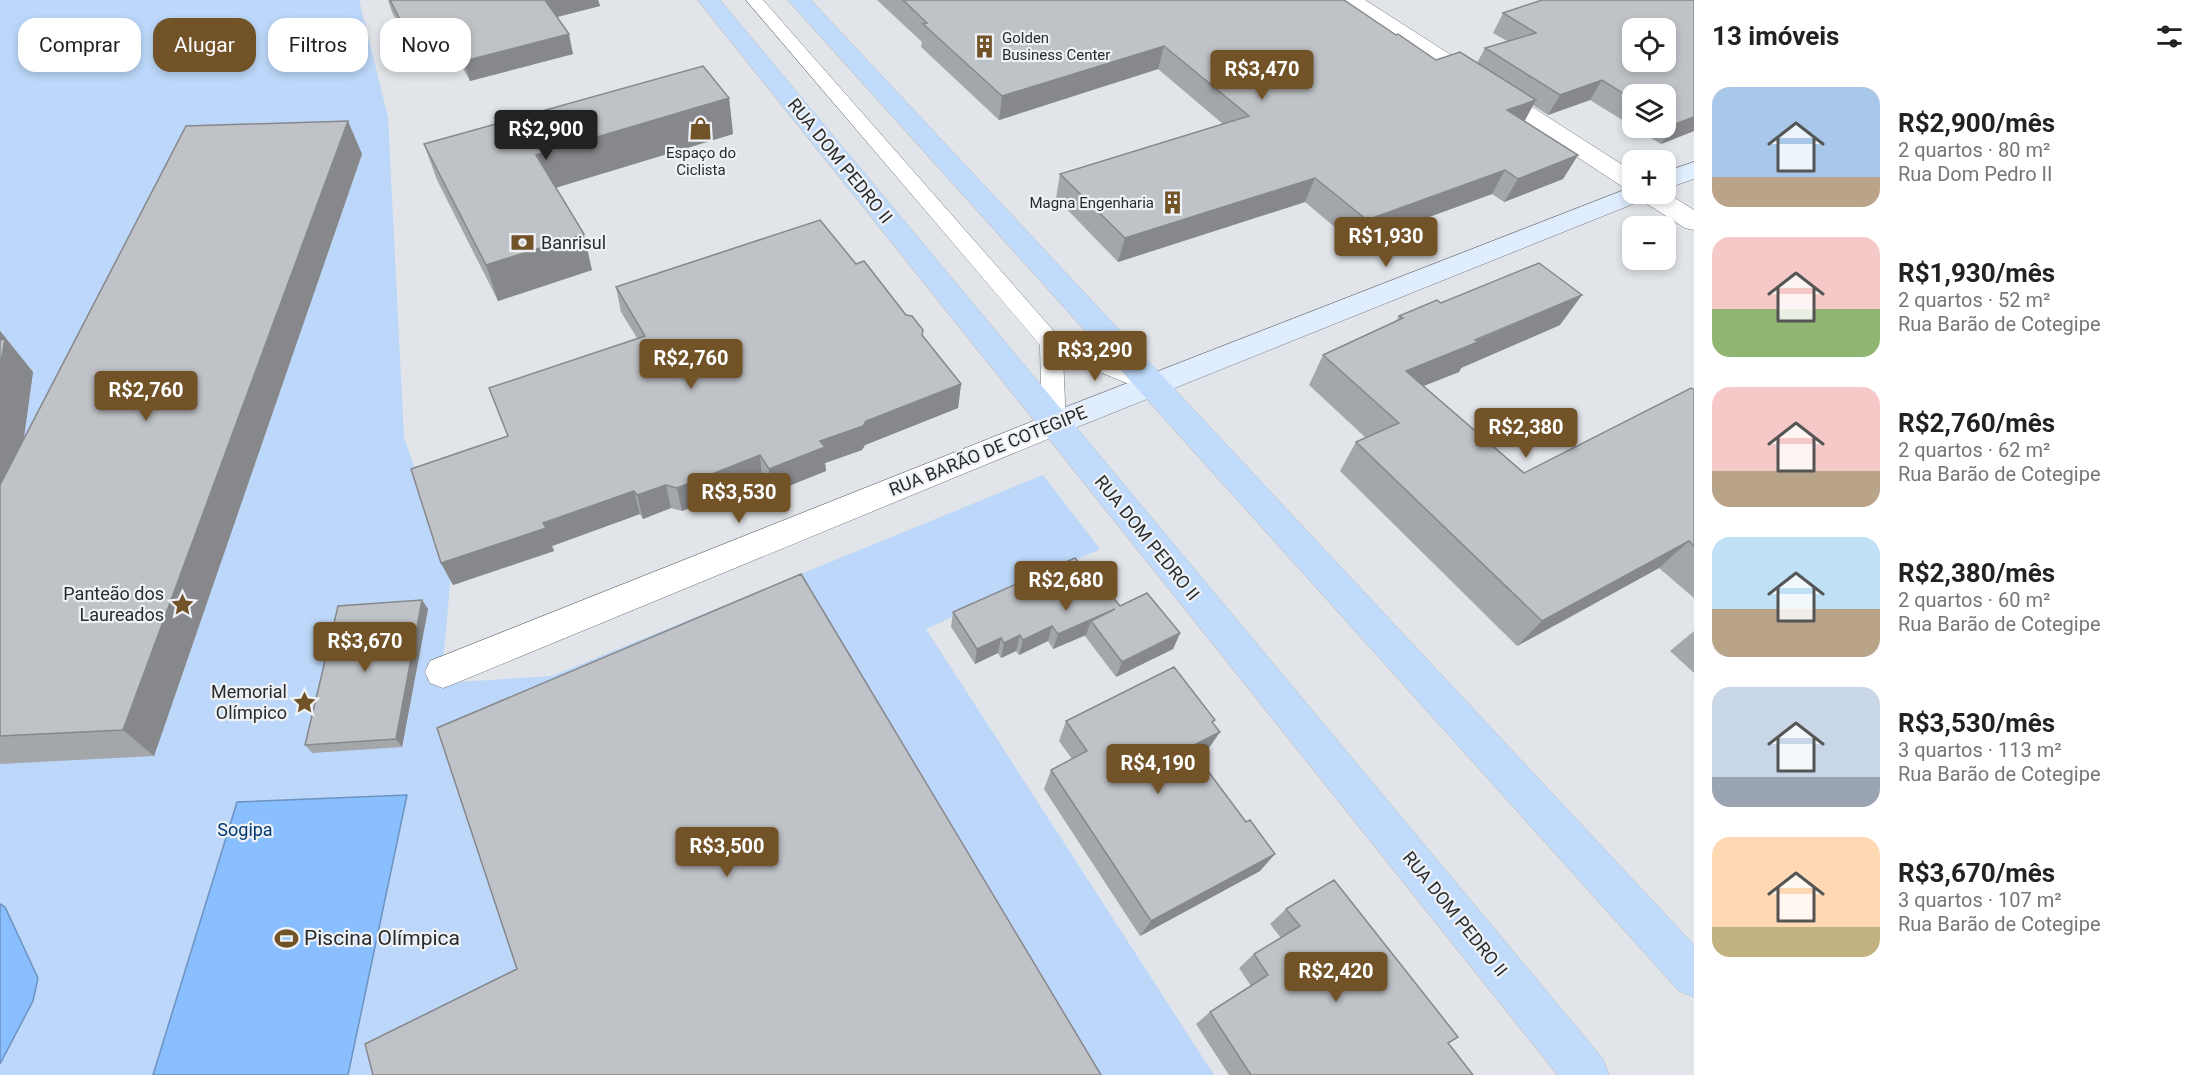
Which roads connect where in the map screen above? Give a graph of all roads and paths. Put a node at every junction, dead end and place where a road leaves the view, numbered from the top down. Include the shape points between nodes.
1 (710, 0) edge
2 (754, 0) edge
3 (799, 0) edge
4 (1352, 0) edge
5 (1694, 170) edge
6 (1622, 176) edge
7 (1676, 177) edge
8 (1622, 199) edge
9 (1666, 204) edge
10 (1694, 222) edge
11 (1051, 342) junction
12 (1154, 385) junction
13 (1054, 424) junction
14 (443, 672) dead end
15 (1694, 976) edge
16 (1587, 1075) edge

1 - 13 main road, RUA DOM PEDRO II
2 - 11 lane
3 - 12 main road
4 - 6 street
5 - 7 street
8 - 12 street, RUA BARÃO DE COTEGIPE
9 - 10 street
11 - 12 lane
11 - 13 lane
12 - 13 street, RUA BARÃO DE COTEGIPE
12 - 15 main road
13 - 14 street, RUA BARÃO DE COTEGIPE
13 - 16 main road, RUA DOM PEDRO II

